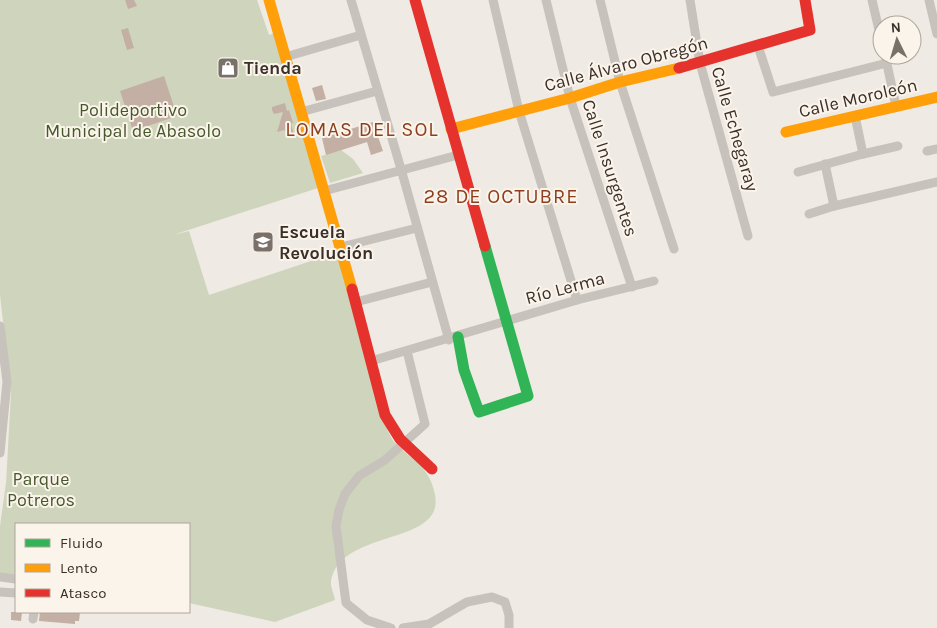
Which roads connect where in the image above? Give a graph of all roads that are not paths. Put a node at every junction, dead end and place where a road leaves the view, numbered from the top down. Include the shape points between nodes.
1 (269, 0) edge
2 (351, 0) edge
3 (415, 0) edge
4 (493, 0) edge
5 (546, 0) edge
6 (600, 0) edge
7 (690, 0) edge
8 (805, 0) edge
9 (872, 0) edge
10 (929, 0) edge
11 (875, 15) edge
12 (937, 34) edge
13 (361, 35) junction
14 (758, 46) junction
15 (285, 57) junction
16 (700, 63) junction
17 (872, 63) edge
18 (887, 65) edge
19 (620, 82) junction
20 (377, 91) junction
21 (937, 97) edge
22 (570, 98) junction
23 (896, 106) junction
24 (519, 111) junction
25 (301, 112) junction
26 (855, 116) junction
27 (451, 129) junction
28 (786, 132) dead end
29 (898, 146) dead end
30 (937, 148) edge
31 (927, 151) dead end
32 (863, 154) junction
33 (458, 155) junction
34 (825, 164) junction
35 (401, 169) junction
36 (798, 172) dead end
37 (937, 182) edge
38 (324, 191) junction
39 (834, 206) junction
40 (810, 214) dead end
41 (417, 228) junction
42 (748, 236) dead end
43 (341, 247) junction
44 (674, 249) dead end
45 (654, 280) dead end
46 (432, 282) junction
47 (632, 287) junction
48 (577, 300) junction
49 (356, 302) junction
50 (506, 321) junction
51 (0, 326) edge
52 (454, 338) junction
53 (407, 351) junction
54 (371, 362) junction
55 (3, 393) edge
56 (403, 444) junction
57 (0, 454) edge
58 (432, 469) dead end
59 (0, 577) edge
60 (15, 579) edge
61 (0, 592) edge
62 (15, 593) edge
63 (391, 628) edge
64 (403, 628) edge
65 (509, 628) edge

1 - 15 street
2 - 13 street
3 - 27 street
4 - 24 street
5 - 22 street, Calle Insurgentes
6 - 19 street
7 - 16 street, Calle Echegaray
8 - 14 street, Calle Álvaro Obregón via 810,30
9 - 11 street
10 - 12 street
13 - 15 street
13 - 20 street
14 - 16 street, Calle Álvaro Obregón
14 - 17 street via 774,92
15 - 25 street
16 - 19 street, Calle Álvaro Obregón
16 - 42 street, Calle Echegaray
18 - 23 street
19 - 22 street, Calle Álvaro Obregón
19 - 44 street
20 - 25 street
20 - 35 street
21 - 23 street, Calle Moroleón
22 - 24 street, Calle Álvaro Obregón
22 - 47 street, Calle Insurgentes
23 - 26 street, Calle Moroleón
24 - 27 street, Calle Álvaro Obregón
24 - 48 street
25 - 38 street
26 - 28 street, Calle Moroleón
26 - 32 street
27 - 33 street
29 - 32 street
30 - 31 street
32 - 34 street
33 - 35 street
33 - 50 street
34 - 36 street
34 - 39 street
35 - 38 street
35 - 41 street
37 - 39 street
38 - 43 street
39 - 40 street
41 - 43 street
41 - 46 street
43 - 49 street
45 - 47 street, Río Lerma
46 - 49 street
46 - 52 street
47 - 48 street, Río Lerma
48 - 50 street, Río Lerma
49 - 54 street
50 - 52 street, Río Lerma
50 - 52 street via 528,396 479,412
51 - 55 street via 7,382
52 - 53 street, Río Lerma
53 - 54 street, Río Lerma
53 - 56 street via 425,424
54 - 56 street via 385,415
55 - 57 street
56 - 58 street
56 - 63 street via 359,476 345,494 336,526 346,602 366,620
59 - 60 street
61 - 62 street
64 - 65 street via 429,624 466,602 492,596 505,602

